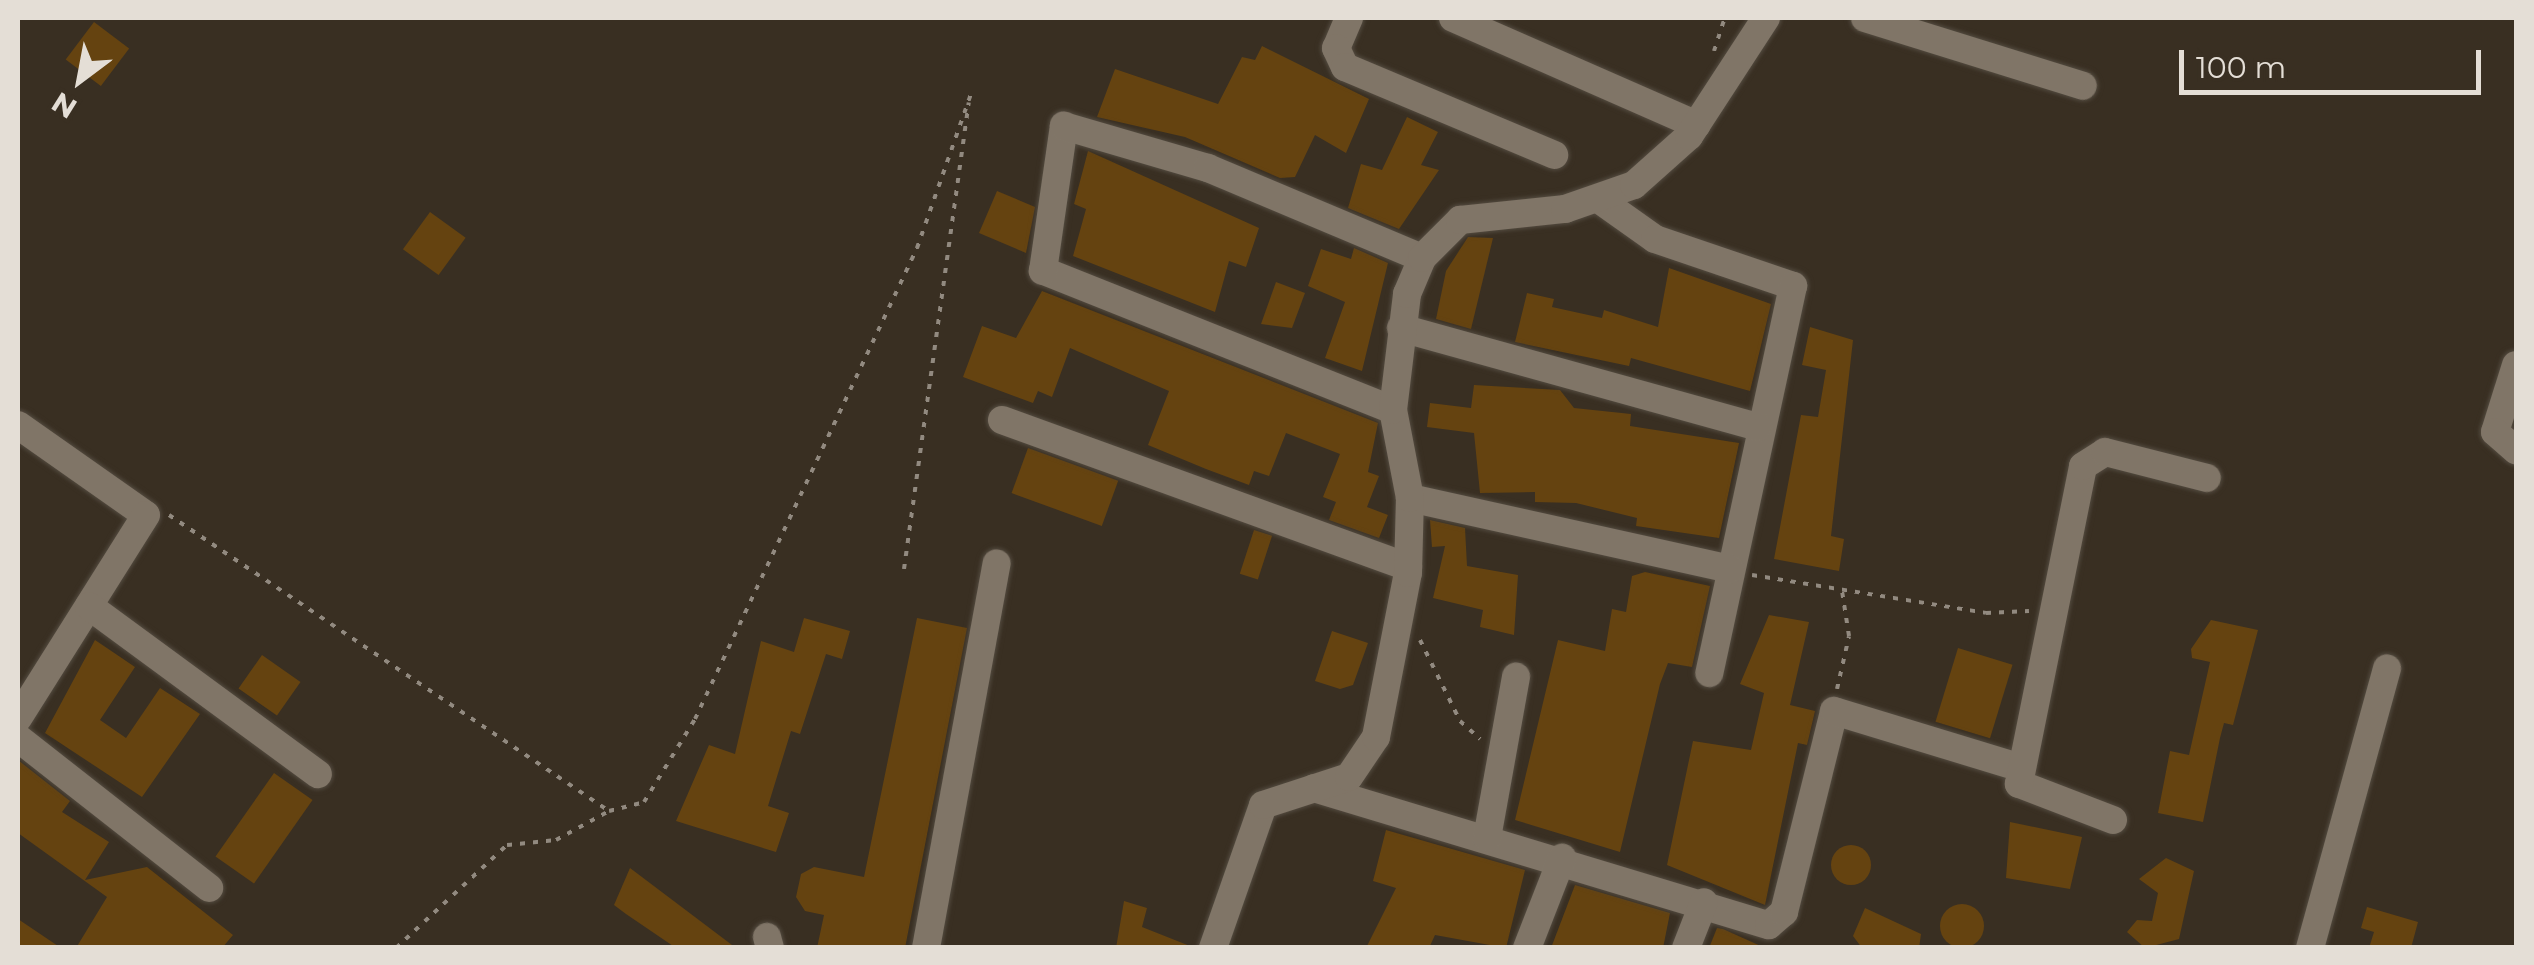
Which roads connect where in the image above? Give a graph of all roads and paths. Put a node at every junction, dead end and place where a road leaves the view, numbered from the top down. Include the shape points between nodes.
1 (1350, 18) edge
2 (1453, 18) edge
3 (1721, 18) edge
4 (1766, 18) edge
5 (1864, 18) edge
6 (1722, 27) dead end
7 (2083, 86) dead end
8 (1697, 125) junction
9 (1554, 155) dead end
10 (1600, 200) junction
11 (1422, 258) junction
12 (1401, 328) junction
13 (2516, 365) edge
14 (1393, 410) junction
15 (1002, 420) dead end
16 (18, 425) edge
17 (1758, 427) junction
18 (2516, 450) edge
19 (2207, 478) dead end
20 (1410, 498) junction
21 (146, 516) junction
22 (997, 563) dead end
23 (1408, 567) junction
24 (1730, 569) junction
25 (904, 570) dead end
26 (1842, 591) junction
27 (2058, 592) junction
28 (88, 606) junction
29 (1399, 640) junction
30 (2387, 668) dead end
31 (1710, 673) dead end
32 (1516, 677) dead end
33 (18, 718) edge
34 (1829, 718) junction
35 (18, 738) edge
36 (1504, 748) junction
37 (2022, 768) junction
38 (318, 774) dead end
39 (1312, 788) junction
40 (609, 811) junction
41 (2113, 820) dead end
42 (1488, 838) junction
43 (1562, 858) junction
44 (209, 888) dead end
45 (1704, 902) junction
46 (396, 948) edge
47 (926, 948) edge
48 (1213, 948) edge
49 (1528, 948) edge
50 (1686, 948) edge
51 (2310, 948) edge

1 - 9 street via 1336,48 1345,66
2 - 8 street
3 - 6 path
4 - 8 street
5 - 7 street
8 - 10 street via 1654,170
10 - 11 street via 1460,220
10 - 17 street via 1655,239 1791,282
11 - 12 street
11 - 14 street via 1208,168 1064,126 1043,271
12 - 14 street
12 - 17 street
13 - 18 street via 2495,432
14 - 20 street
15 - 23 street
16 - 21 street
17 - 24 street
19 - 27 street via 2090,456
20 - 23 street
20 - 24 street
21 - 28 street
21 - 40 path via 195,528
22 - 47 street
23 - 29 street
24 - 26 path
24 - 31 street
25 - 40 path via 971,94 918,248 671,767 644,802
26 - 27 path via 2001,615
26 - 34 path via 1849,636
27 - 37 street
28 - 33 street
28 - 38 street
29 - 36 path via 1428,646 1460,722
29 - 39 street via 1369,755 1349,777
30 - 51 street
32 - 36 street
34 - 37 street via 1844,708 1860,712
34 - 45 street via 1778,920 1760,926
35 - 44 street
36 - 42 street
37 - 41 street via 2019,784
39 - 42 street
39 - 48 street via 1273,797 1256,815
40 - 46 path via 556,840 521,840 498,851
42 - 43 street
43 - 45 street
43 - 49 street
45 - 50 street

